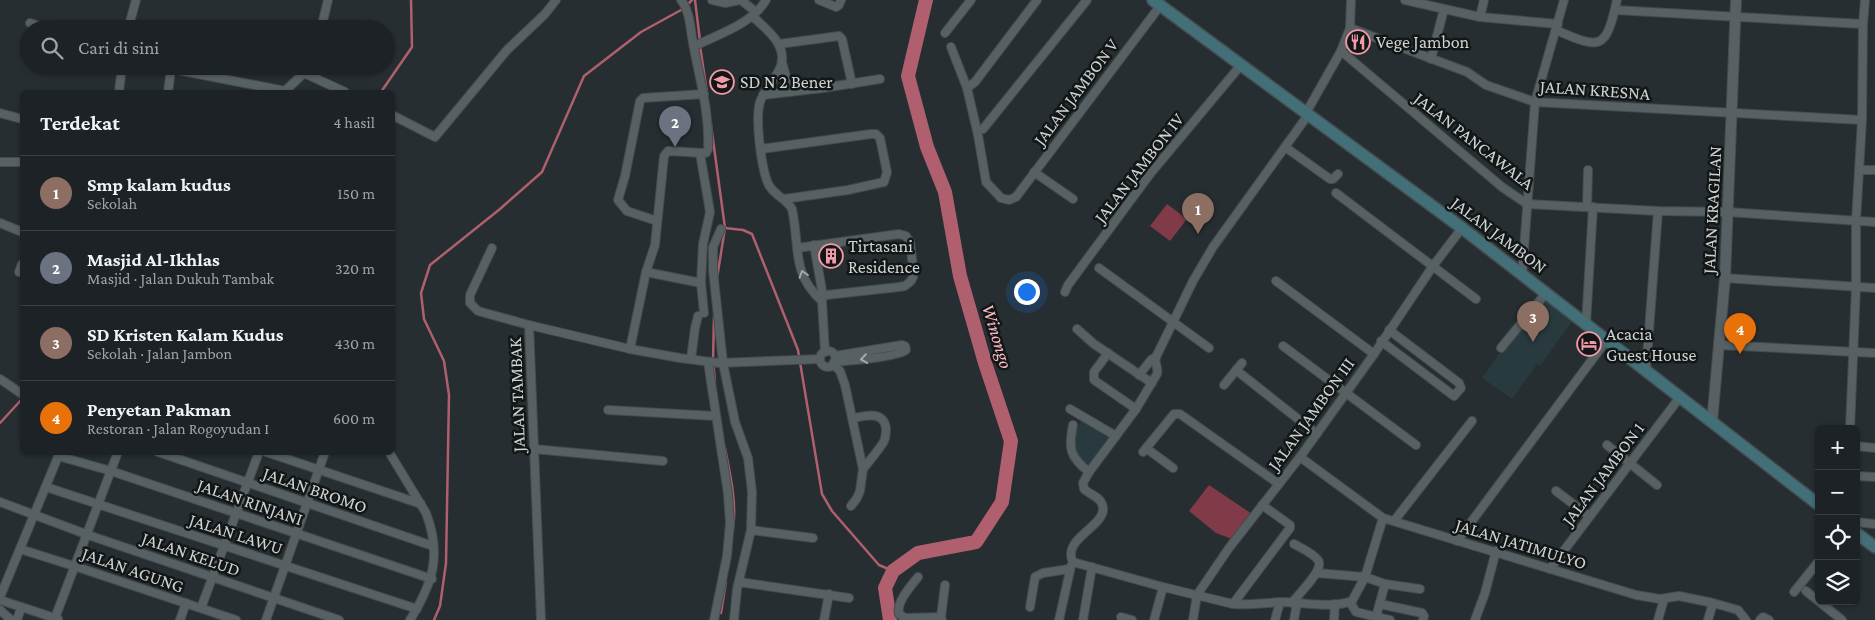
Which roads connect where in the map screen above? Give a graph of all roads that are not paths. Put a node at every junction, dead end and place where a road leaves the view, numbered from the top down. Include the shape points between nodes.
1 (136, 0) edge
2 (328, 0) edge
3 (556, 0) edge
4 (680, 0) edge
5 (712, 0) edge
6 (741, 0) edge
7 (766, 0) edge
8 (818, 0) edge
9 (841, 0) edge
10 (971, 0) edge
11 (1037, 0) edge
12 (1087, 0) edge
13 (1351, 0) edge
14 (1405, 0) edge
15 (1484, 0) edge
16 (1564, 0) edge
17 (1617, 0) edge
18 (1736, 0) edge
19 (1865, 0) edge
20 (1157, 3) edge
21 (1444, 9) junction
22 (1615, 10) junction
23 (754, 14) junction
24 (1736, 16) junction
25 (1480, 17) junction
26 (130, 20) edge
27 (323, 20) edge
28 (1863, 24) junction
29 (1557, 27) junction
30 (1350, 28) junction
31 (945, 34) dead end
32 (699, 44) junction
33 (779, 44) junction
34 (951, 47) dead end
35 (1341, 52) junction
36 (1431, 59) junction
37 (782, 62) junction
38 (1241, 64) junction
39 (121, 75) edge
40 (170, 75) edge
41 (201, 75) edge
42 (301, 75) edge
43 (315, 75) edge
44 (880, 79) dead end
45 (852, 84) junction
46 (967, 88) junction
47 (119, 90) edge
48 (168, 90) edge
49 (275, 90) edge
50 (287, 90) edge
51 (341, 90) edge
52 (790, 92) junction
53 (704, 94) junction
54 (763, 95) junction
55 (1535, 102) junction
56 (0, 113) edge
57 (1733, 113) junction
58 (1307, 114) junction
59 (395, 117) edge
60 (20, 119) edge
61 (1862, 120) junction
62 (984, 129) dead end
63 (1285, 147) junction
64 (761, 149) junction
65 (700, 153) junction
66 (0, 162) edge
67 (20, 162) edge
68 (1588, 170) dead end
69 (1859, 170) junction
70 (1875, 170) edge
71 (1034, 172) junction
72 (1338, 174) dead end
73 (1336, 193) dead end
74 (1073, 199) dead end
75 (784, 200) junction
76 (1526, 204) junction
77 (1590, 207) junction
78 (1658, 211) junction
79 (1728, 212) junction
80 (657, 220) junction
81 (1856, 221) junction
82 (1875, 222) edge
83 (0, 223) edge
84 (1462, 228) junction
85 (721, 229) dead end
86 (20, 231) edge
87 (814, 245) junction
88 (492, 248) dead end
89 (797, 248) junction
90 (1433, 266) junction
91 (1099, 268) dead end
92 (646, 272) junction
93 (1522, 276) junction
94 (1725, 278) junction
95 (1276, 281) dead end
96 (701, 284) junction
97 (1856, 287) junction
98 (1875, 288) edge
99 (1065, 292) dead end
100 (1546, 292) junction
101 (820, 298) junction
102 (1476, 299) dead end
103 (1172, 322) junction
104 (1586, 324) junction
105 (529, 326) junction
106 (1077, 329) dead end
107 (1389, 330) junction
108 (1382, 341) junction
109 (1606, 341) junction
110 (1720, 345) junction
111 (1283, 346) dead end
112 (1209, 348) dead end
113 (1501, 348) dead end
114 (630, 349) junction
115 (893, 350) dead end
116 (1853, 352) junction
117 (1108, 353) junction
118 (1875, 353) edge
119 (1374, 354) junction
120 (822, 355) junction
121 (1156, 358) junction
122 (691, 359) junction
123 (834, 361) junction
124 (715, 362) junction
125 (1242, 363) dead end
126 (1236, 370) junction
127 (1646, 370) junction
128 (1139, 375) junction
129 (0, 379) edge
130 (1152, 383) junction
131 (1224, 385) dead end
132 (20, 392) edge
133 (1345, 394) junction
134 (1680, 397) junction
135 (1070, 409) dead end
136 (1136, 409) junction
137 (608, 410) dead end
138 (715, 416) junction
139 (853, 418) junction
140 (1472, 421) dead end
141 (1712, 422) junction
142 (1073, 425) dead end
143 (1850, 425) edge
144 (1317, 434) junction
145 (1116, 436) junction
146 (1416, 445) dead end
147 (1606, 445) dead end
148 (1860, 446) edge
149 (1875, 448) edge
150 (534, 449) junction
151 (59, 455) edge
152 (62, 455) edge
153 (117, 455) edge
154 (167, 455) edge
155 (258, 455) edge
156 (275, 455) edge
157 (324, 455) edge
158 (391, 455) edge
159 (1300, 458) junction
160 (663, 460) dead end
161 (1629, 463) junction
162 (1174, 468) dead end
163 (864, 469) junction
164 (319, 470) junction
165 (111, 471) junction
166 (1089, 472) junction
167 (1860, 476) edge
168 (1875, 476) edge
169 (248, 483) junction
170 (1279, 484) junction
171 (1656, 485) dead end
172 (46, 487) junction
173 (1556, 491) dead end
174 (0, 502) edge
175 (1815, 502) edge
176 (306, 503) junction
177 (99, 504) junction
178 (421, 504) junction
179 (1262, 505) junction
180 (851, 506) dead end
181 (236, 513) junction
182 (35, 515) junction
183 (1589, 516) junction
184 (1383, 518) junction
185 (1394, 521) junction
186 (1860, 522) edge
187 (1875, 524) edge
188 (751, 530) junction
189 (296, 533) junction
190 (87, 534) junction
191 (1860, 537) edge
192 (813, 538) dead end
193 (1457, 541) junction
194 (1294, 544) dead end
195 (224, 546) junction
196 (433, 546) junction
197 (1875, 547) edge
198 (20, 549) junction
199 (1496, 551) junction
200 (284, 565) junction
201 (75, 566) junction
202 (1071, 566) junction
203 (1092, 566) junction
204 (1815, 566) edge
205 (1550, 569) junction
206 (1317, 573) junction
207 (213, 577) junction
208 (918, 577) dead end
209 (1365, 577) junction
210 (432, 579) junction
211 (739, 582) junction
212 (1385, 584) junction
213 (945, 585) dead end
214 (1163, 587) junction
215 (1420, 589) dead end
216 (1796, 589) dead end
217 (1806, 591) dead end
218 (829, 594) junction
219 (1197, 595) junction
220 (0, 597) edge
221 (273, 598) junction
222 (849, 598) dead end
223 (1664, 599) junction
224 (0, 600) edge
225 (1280, 602) junction
226 (1350, 602) junction
227 (186, 603) junction
228 (1295, 603) junction
229 (1713, 603) junction
230 (1233, 604) junction
231 (1335, 604) junction
232 (1380, 604) junction
233 (1030, 607) dead end
234 (21, 608) junction
235 (201, 608) junction
236 (417, 609) junction
237 (0, 610) edge
238 (1121, 617) dead end
239 (1376, 617) junction
240 (941, 618) edge
241 (58, 619) edge
242 (11, 620) edge
243 (17, 620) edge
244 (180, 620) edge
245 (236, 620) edge
246 (266, 620) edge
247 (338, 620) edge
248 (410, 620) edge
249 (541, 620) edge
250 (714, 620) edge
251 (734, 620) edge
252 (824, 620) edge
253 (1059, 620) edge
254 (1084, 620) edge
255 (1132, 620) edge
256 (1154, 620) edge
257 (1193, 620) edge
258 (1276, 620) edge
259 (1294, 620) edge
260 (1334, 620) edge
261 (1390, 620) edge
262 (1423, 620) edge
263 (1475, 620) edge
264 (1658, 620) edge
265 (1708, 620) edge
266 (1746, 620) edge
267 (1760, 620) edge
268 (1769, 620) edge
269 (1842, 620) edge

1 - 26 street
2 - 27 street
3 - 59 street via 546,14 507,50 435,137
4 - 32 street
5 - 6 street via 725,3
6 - 23 street
7 - 23 street
8 - 9 street via 836,7
10 - 31 street
11 - 46 street via 975,82
12 - 62 street
13 - 30 street
14 - 21 street
15 - 25 street
16 - 29 street
17 - 22 street
18 - 24 street, JALAN KRAGILAN
19 - 28 street
20 - 38 main road, JALAN JAMBON
20 - 71 street, JALAN JAMBON V
21 - 25 street
21 - 36 street
22 - 24 street
22 - 29 street via 1606,37 1593,43 1584,42
23 - 32 street
23 - 33 street
24 - 28 street
24 - 57 street, JALAN KRAGILAN
25 - 29 street
28 - 61 street
29 - 55 street
30 - 35 street
30 - 36 street, JALAN KRESNA
32 - 53 street
33 - 37 street
33 - 45 street via 839,36
34 - 46 street
35 - 58 street
35 - 76 street, JALAN PANCAWALA
36 - 55 street, JALAN KRESNA via 1467,72 1486,86
37 - 52 street
37 - 54 street
38 - 58 main road, JALAN JAMBON
38 - 99 street, JALAN JAMBON IV via 1150,174
39 - 47 street
40 - 48 street
41 - 49 street
42 - 50 street
43 - 51 street
44 - 45 street
45 - 52 street
46 - 71 street, JALAN JAMBON V via 986,182 1001,198 1008,200 1016,197
52 - 54 street
53 - 65 street via 708,147 706,153
53 - 80 street via 643,98 640,101 618,200 630,212
54 - 64 street via 758,116
55 - 57 street, JALAN KRESNA
55 - 76 street
56 - 60 street
57 - 61 street, JALAN KRESNA
57 - 79 street, JALAN KRAGILAN
58 - 63 street
58 - 84 main road, JALAN JAMBON
61 - 69 street
63 - 72 street via 1330,180
63 - 103 street via 1213,247
64 - 75 street via 768,183
64 - 75 street via 871,134 880,138 887,172 884,182
65 - 80 street via 665,153
65 - 96 street via 710,212 703,244
66 - 67 street
68 - 77 street
69 - 70 street
69 - 81 street
71 - 74 street
73 - 90 street
75 - 89 street via 792,210
76 - 77 street, JALAN PANCAWALA
76 - 93 street
77 - 78 street, JALAN PANCAWALA
77 - 104 street
78 - 79 street, JALAN PANCAWALA
78 - 127 street
79 - 81 street, JALAN PANCAWALA
79 - 94 street, JALAN KRAGILAN
80 - 92 street via 655,245
81 - 82 street, JALAN PANCAWALA
81 - 97 street
83 - 86 street
84 - 90 street, JALAN JAMBON III
84 - 93 main road, JALAN JAMBON
85 - 124 street via 713,247
87 - 89 street
87 - 101 street
87 - 101 street via 900,234 910,242 913,277 909,284
88 - 105 street via 470,295 470,303 478,311
101 -> 89 street via 804,280
90 - 102 street
90 - 107 street, JALAN JAMBON III
91 - 103 street
92 - 96 street
92 - 114 street
93 - 100 main road, JALAN JAMBON
94 - 97 street
94 - 110 street, JALAN KRAGILAN
95 - 119 street
96 - 122 street via 701,314 695,328
97 - 98 street
97 - 116 street
100 - 104 main road, JALAN JAMBON
100 - 113 street
101 - 120 street
103 - 112 street
103 - 121 street
104 - 109 main road, JALAN JAMBON
105 - 114 street, JALAN TAMBAK
105 - 150 street, JALAN TAMBAK
106 - 117 street
107 - 108 street, JALAN JAMBON III
107 - 108 street via 1460,383 1461,388 1454,396
108 - 119 street, JALAN JAMBON III
109 - 127 main road, JALAN JAMBON
109 - 193 street
110 - 116 street
110 - 141 street, JALAN KRAGILAN
111 - 133 street
114 - 122 street, JALAN TAMBAK
115 - 123 street
116 - 118 street
116 - 143 street
117 - 128 street
117 - 136 street via 1094,372 1094,380
119 - 133 street, JALAN JAMBON III
120 - 123 street via 830,351
120 - 123 street via 825,366
120 - 124 street, JALAN TAMBAK
121 - 128 street via 1150,360
121 - 130 street via 1158,370
122 - 124 street, JALAN TAMBAK
123 - 139 street via 840,371
124 - 138 street
124 - 188 street via 750,469
125 - 126 street
126 - 131 street
126 - 144 street
127 - 134 main road, JALAN JAMBON
128 - 130 street
129 - 132 street
130 - 136 street
133 - 144 street, JALAN JAMBON III
133 - 146 street
134 - 141 main road, JALAN JAMBON
134 - 161 street, JALAN JAMBON 1
135 - 145 street
136 - 145 street
137 - 138 street
138 - 250 street via 730,523
139 - 163 street
139 - 163 street via 875,415 885,425 884,442
140 - 185 street
141 - 175 main road, JALAN JAMBON
142 - 166 street via 1071,454
144 - 159 street, JALAN JAMBON III
145 - 166 street
147 - 161 street
148 - 149 street
150 - 160 street
150 - 249 street, JALAN TAMBAK
151 - 172 street
152 - 165 street, JALAN RINJANI
153 - 165 street
154 - 169 street, JALAN BROMO
155 - 169 street
156 - 164 street
157 - 164 street
158 - 178 street
159 - 170 street, JALAN JAMBON III
159 - 184 street, JALAN JATIMULYO
161 - 171 street
161 - 183 street, JALAN JAMBON 1
162 - 170 street via 1144,450 1174,414 1180,414
163 - 180 street via 860,491
164 - 176 street
164 - 178 street
165 - 177 street
165 - 181 street, JALAN RINJANI
166 - 202 street via 1083,483 1084,489 1102,502 1103,512 1070,548
167 - 168 street
169 - 176 street, JALAN BROMO
169 - 181 street
170 - 179 street, JALAN JAMBON III
172 - 177 street, JALAN LAWU
172 - 182 street
173 - 183 street
174 - 182 street, JALAN KELUD
176 - 189 street
176 - 196 street, JALAN BROMO
177 - 190 street
177 - 195 street, JALAN LAWU
178 - 196 street via 429,520
179 - 219 street, JALAN JAMBON III
179 - 230 street via 1290,528
181 - 189 street, JALAN RINJANI
181 - 195 street
182 - 190 street, JALAN KELUD
182 - 198 street
183 - 205 street, JALAN JAMBON 1
184 - 185 street, JALAN JATIMULYO
184 - 209 street
185 - 193 street, JALAN JATIMULYO
186 - 187 street
188 - 192 street
188 - 211 street
189 - 200 street
189 - 210 street, JALAN RINJANI
190 - 201 street
190 - 207 street, JALAN KELUD
191 - 197 main road
193 - 199 street, JALAN JATIMULYO
194 - 206 street via 1317,558
195 - 200 street, JALAN LAWU
195 - 207 street
196 - 210 street
198 - 201 street, JALAN AGUNG
198 - 220 street
199 - 205 street, JALAN JATIMULYO
199 - 263 street
200 - 221 street
200 - 236 street, JALAN LAWU
201 - 227 street, JALAN AGUNG
201 - 241 street
202 - 203 street
202 - 233 street via 1035,577
202 - 253 street
203 - 214 street
203 - 254 street
204 - 216 street
205 - 223 street, JALAN JATIMULYO via 1636,595
206 - 209 street
206 - 228 street
207 - 221 street, JALAN KELUD
207 - 235 street
208 - 240 street via 898,607 899,614 905,618
209 - 212 street
209 - 226 street
210 - 236 street
211 - 218 street
211 - 251 street
212 - 215 street
212 - 232 street
213 - 240 street
214 - 219 street
214 - 256 street
217 - 269 street
218 - 222 street
218 - 252 street
219 - 230 street
219 - 257 street, JALAN JAMBON III
221 - 246 street
221 - 247 street, JALAN KELUD
223 - 229 street, JALAN JATIMULYO via 1675,596
223 - 264 street
224 - 234 street
225 - 228 street
225 - 230 street
225 - 258 street
226 - 231 street
226 - 239 street via 1356,612
227 - 235 street, JALAN AGUNG
227 - 244 street
228 - 231 street
228 - 259 street
229 - 265 street
229 - 266 street, JALAN JATIMULYO via 1738,610
231 - 260 street
232 - 239 street
232 - 262 street via 1422,613
234 - 241 street
234 - 243 street
235 - 245 street, JALAN AGUNG
236 - 248 street
237 - 242 street
238 - 255 street
239 - 261 street
267 - 268 street via 1764,617

